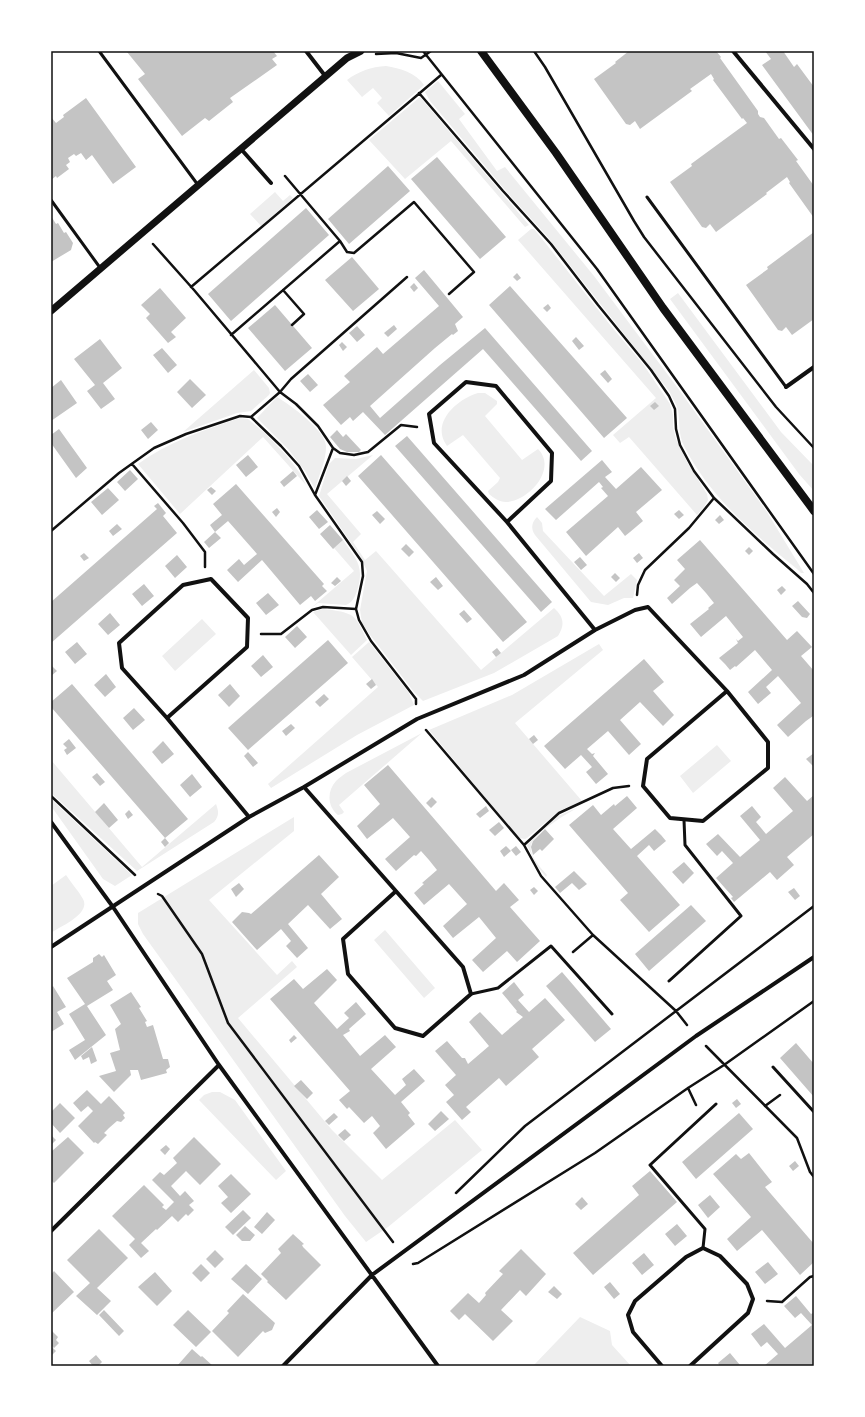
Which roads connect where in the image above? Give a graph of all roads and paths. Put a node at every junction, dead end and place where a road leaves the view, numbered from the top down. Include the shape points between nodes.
1 (99, 51) edge
2 (306, 51) edge
3 (352, 51) edge
4 (361, 51) edge
5 (423, 51) edge
6 (431, 51) edge
7 (481, 51) edge
8 (534, 51) edge
9 (733, 51) edge
10 (374, 54) dead end
11 (426, 55) junction
12 (347, 58) junction
13 (441, 75) junction
14 (326, 76) junction
15 (419, 93) junction
16 (241, 149) junction
17 (814, 149) edge
18 (282, 173) dead end
19 (271, 183) dead end
20 (198, 185) junction
21 (301, 194) junction
22 (647, 197) dead end
23 (51, 200) edge
24 (141, 234) junction
25 (340, 241) junction
26 (100, 269) junction
27 (407, 276) dead end
28 (191, 287) junction
29 (283, 290) junction
30 (449, 294) dead end
31 (51, 311) edge
32 (292, 325) dead end
33 (231, 335) junction
34 (814, 367) edge
35 (786, 387) joint
36 (280, 392) junction
37 (251, 417) junction
38 (432, 428) junction
39 (333, 448) junction
40 (814, 448) edge
41 (132, 464) junction
42 (315, 495) junction
43 (714, 498) junction
44 (814, 511) edge
45 (507, 522) junction
46 (51, 531) edge
47 (814, 574) edge
48 (206, 580) junction
49 (814, 594) edge
50 (356, 608) junction
51 (635, 610) junction
52 (595, 630) junction
53 (247, 633) junction
54 (727, 691) junction
55 (167, 718) junction
56 (417, 719) junction
57 (643, 784) junction
58 (304, 787) junction
59 (51, 796) edge
60 (249, 817) junction
61 (684, 820) junction
62 (51, 822) edge
63 (524, 845) junction
64 (142, 888) junction
65 (395, 892) junction
66 (113, 907) junction
67 (593, 935) junction
68 (51, 947) edge
69 (814, 957) edge
70 (564, 960) junction
71 (668, 981) dead end
72 (471, 994) junction
73 (612, 1014) dead end
74 (696, 1036) junction
75 (219, 1065) junction
76 (773, 1067) dead end
77 (791, 1087) junction
78 (716, 1104) dead end
79 (765, 1106) junction
80 (814, 1112) edge
81 (814, 1177) edge
82 (51, 1231) edge
83 (394, 1243) dead end
84 (703, 1248) junction
85 (372, 1275) junction
86 (814, 1276) edge
87 (753, 1299) junction
88 (283, 1366) edge
89 (438, 1366) edge
90 (662, 1366) edge
91 (690, 1366) edge

1 - 20 lane
2 - 14 street
3 - 12 street
4 - 12 street
5 - 11 path
6 - 11 path
7 - 44 main road via 556,153 663,308
8 - 40 path via 644,237 776,407
9 - 17 street
10 - 11 path via 396,53 421,58
11 - 13 path
12 - 14 street
13 - 15 path
13 - 47 path via 597,269
14 - 16 street
15 - 21 path
15 - 43 path via 551,244 651,370 675,409 680,444 694,471
16 - 19 street
16 - 20 street
18 - 21 path
20 - 24 street
21 - 25 path
21 - 28 path
22 - 35 lane
23 - 26 lane
24 - 26 street
24 - 28 path
25 - 29 path
25 - 30 path via 348,252 354,253 414,202 474,272
26 - 31 street
27 - 36 path via 291,379
28 - 33 path
29 - 32 path via 304,314
29 - 33 path
33 - 36 path
34 - 35 street
36 - 37 path
36 - 39 path via 318,426
37 - 41 path via 240,416 186,434 154,448
37 - 42 path via 299,466
38 - 39 path via 401,426 368,452 354,456 340,453
38 - 45 street via 434,443
38 - 45 street via 429,414 466,382 496,386 552,452 551,481
39 - 42 path
41 - 46 path
41 - 48 path via 205,552
42 - 50 path via 362,562 363,576
43 - 49 path via 807,584
43 - 51 path via 689,528 645,570 638,585
45 - 52 street
48 - 53 street via 211,579 248,618
48 - 55 street via 183,585 119,643 122,668
50 - 53 path via 323,607 312,610 281,634
50 - 56 path via 371,641 416,699
51 - 52 street
51 - 54 street via 648,607
52 - 56 street via 524,675
53 - 55 street via 247,647
54 - 57 street via 646,759
54 - 61 street via 768,742 768,768 703,821
55 - 60 street
56 - 58 street
56 - 63 path
57 - 61 street via 670,818
57 - 63 path via 613,788 559,813
58 - 60 street
58 - 65 street
59 - 64 path via 134,873
60 - 64 street
61 - 71 lane via 685,845 741,916
62 - 66 street
63 - 67 path via 541,876
64 - 66 street
64 - 83 path via 162,896 202,954 228,1023
65 - 72 street via 463,968
65 - 72 street via 343,939 348,974 395,1028 424,1036
66 - 68 street
66 - 75 street
67 - 70 path
67 - 74 path via 676,1011
69 - 74 street
70 - 72 lane via 551,946 498,988
70 - 73 lane
74 - 79 path
74 - 85 street
75 - 82 street
75 - 85 street
76 - 77 lane
77 - 79 path
77 - 80 lane
78 - 84 lane via 650,1165 705,1229
79 - 81 path via 797,1138
84 - 87 street via 720,1256 746,1284
84 - 90 street via 686,1257 635,1301 628,1315 633,1332
85 - 88 street
85 - 89 street
86 - 87 path via 782,1302
87 - 91 street via 748,1313

